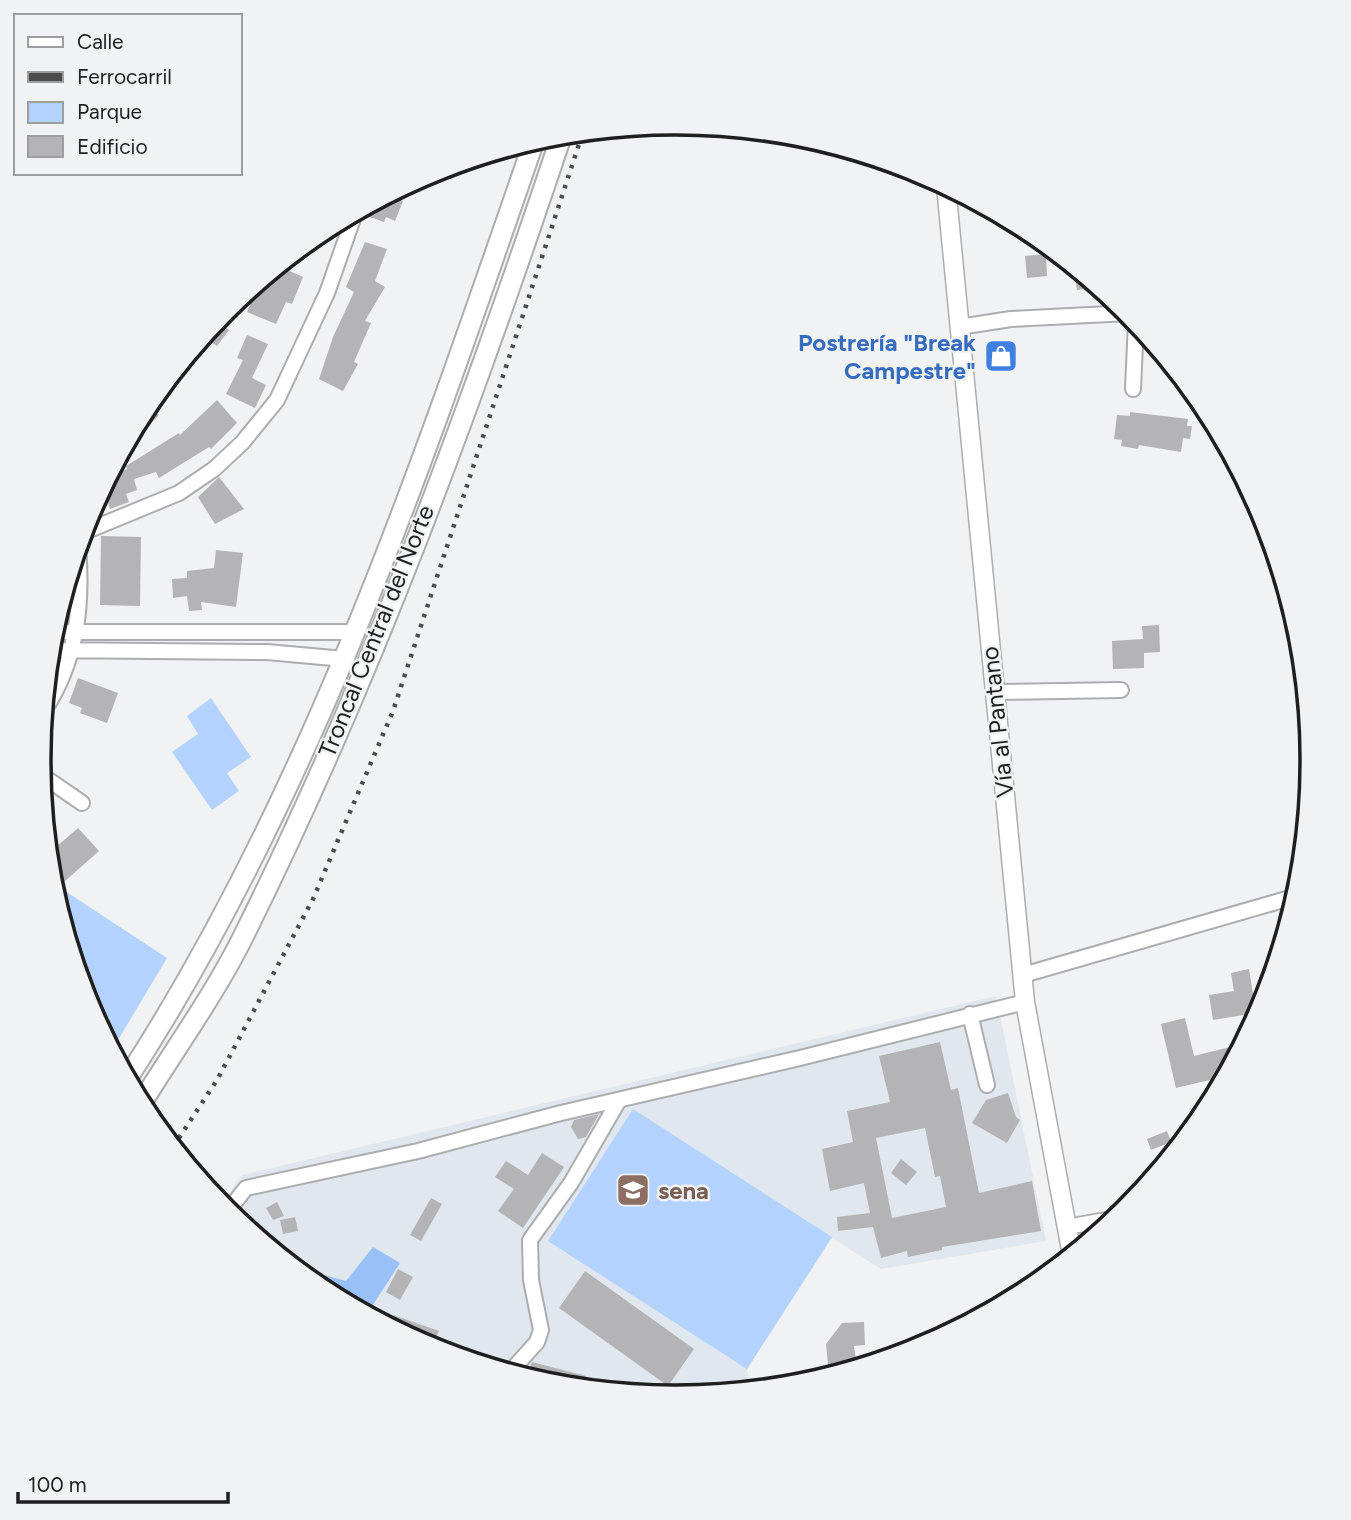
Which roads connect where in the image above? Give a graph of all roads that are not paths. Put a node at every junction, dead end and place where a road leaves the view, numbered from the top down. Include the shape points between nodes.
1 (558, 146) edge
2 (530, 153) edge
3 (947, 198) edge
4 (350, 227) edge
5 (1113, 314) edge
6 (959, 327) junction
7 (1135, 338) edge
8 (1133, 388) dead end
9 (96, 527) edge
10 (80, 572) edge
11 (65, 629) edge
12 (202, 630) junction
13 (76, 632) junction
14 (356, 632) junction
15 (61, 650) edge
16 (72, 652) junction
17 (201, 652) junction
18 (344, 659) junction
19 (55, 687) edge
20 (1121, 690) dead end
21 (995, 692) junction
22 (52, 782) edge
23 (82, 803) dead end
24 (1284, 900) edge
25 (1023, 975) junction
26 (1025, 1002) junction
27 (970, 1014) junction
28 (133, 1070) edge
29 (987, 1085) dead end
30 (147, 1093) edge
31 (619, 1100) junction
32 (235, 1202) edge
33 (1096, 1222) edge
34 (1067, 1227) junction
35 (1070, 1244) edge
36 (517, 1364) edge

1 - 30 highway, Troncal Central del Norte via 516,272 371,657 246,932
2 - 14 highway, Troncal Central del Norte
3 - 6 main road, Vía al Pantano
4 - 9 street via 327,293 278,400 242,443 179,493
5 - 6 street via 1011,319
6 - 21 main road, Vía al Pantano
7 - 8 street
10 - 13 street
11 - 13 street
12 - 13 street
12 - 14 street
12 - 17 street
13 - 16 street
14 - 18 highway, Troncal Central del Norte
15 - 16 street
16 - 17 street
16 - 19 street
17 - 18 street
18 - 28 highway, Troncal Central del Norte via 217,930
20 - 21 street
21 - 25 main road, Vía al Pantano
22 - 23 street
24 - 25 street
25 - 26 main road, Vía al Pantano
26 - 27 street
26 - 34 main road, Vía al Pantano
27 - 29 street
27 - 31 street
31 - 32 street via 246,1188
31 - 36 street via 571,1183 530,1240 531,1280 541,1330 537,1342
33 - 34 street
34 - 35 main road, Vía al Pantano

